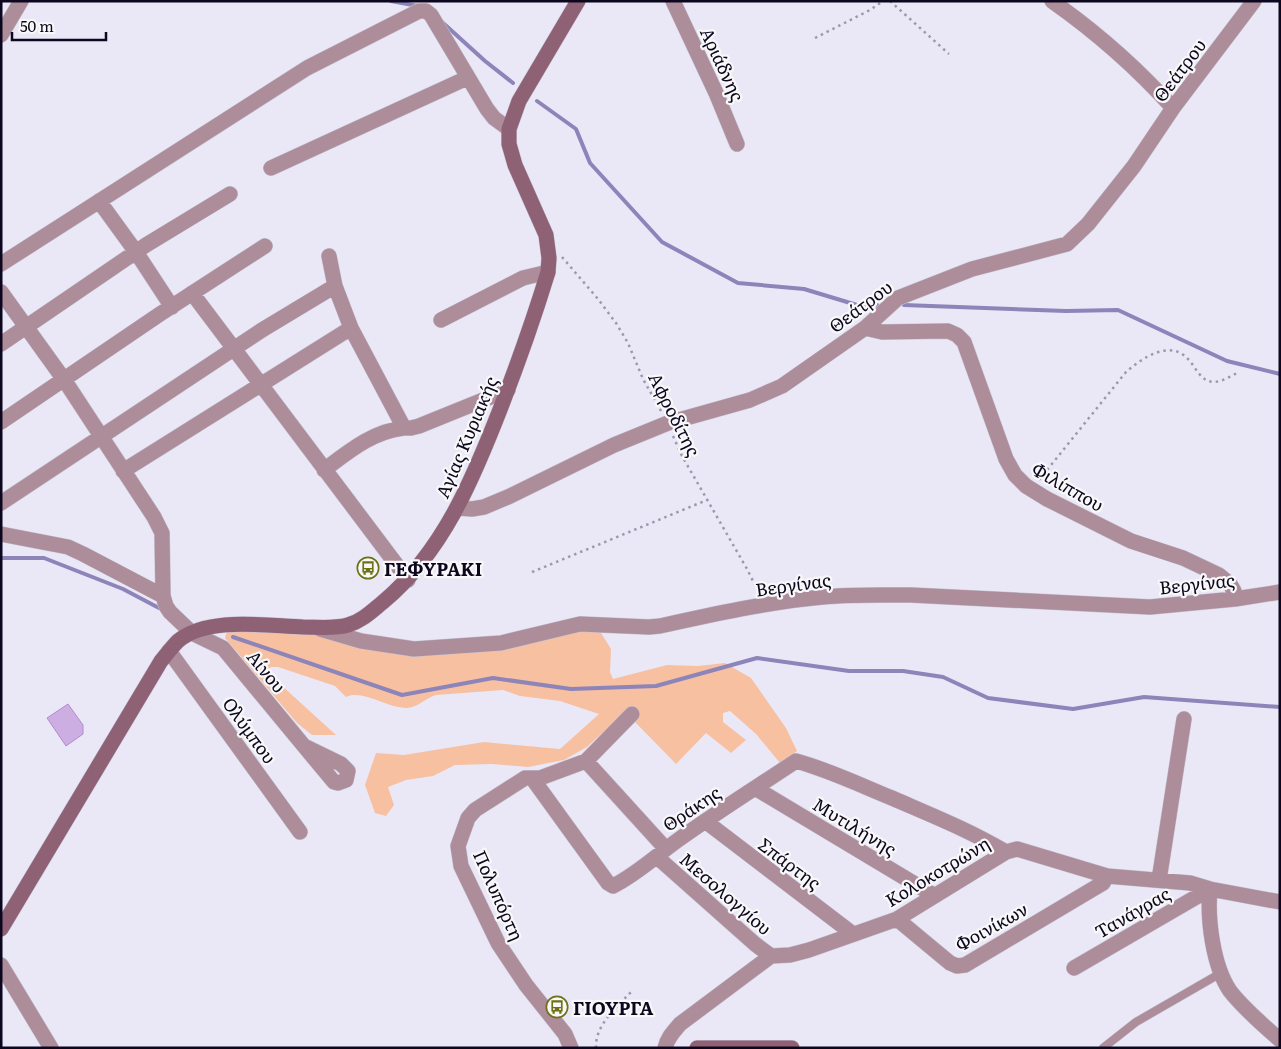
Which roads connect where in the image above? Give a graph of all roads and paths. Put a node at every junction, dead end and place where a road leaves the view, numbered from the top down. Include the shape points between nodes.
1 (21, 1) edge
2 (578, 1) edge
3 (673, 1) edge
4 (883, 1) edge
5 (890, 1) edge
6 (1052, 1) edge
7 (1254, 1) edge
8 (1, 35) edge
9 (815, 38) dead end
10 (949, 54) dead end
11 (467, 78) junction
12 (1173, 108) junction
13 (508, 129) junction
14 (737, 144) dead end
15 (271, 168) dead end
16 (230, 194) dead end
17 (99, 201) junction
18 (548, 244) junction
19 (264, 246) dead end
20 (136, 252) junction
21 (329, 256) dead end
22 (1, 264) edge
23 (548, 272) junction
24 (335, 286) junction
25 (1, 292) edge
26 (192, 293) junction
27 (172, 307) junction
28 (441, 320) dead end
29 (27, 327) junction
30 (351, 328) junction
31 (865, 328) junction
32 (1, 344) edge
33 (234, 350) junction
34 (1239, 372) dead end
35 (64, 380) junction
36 (260, 384) junction
37 (508, 390) junction
38 (1, 422) edge
39 (668, 423) junction
40 (404, 428) junction
41 (102, 437) junction
42 (324, 470) junction
43 (123, 471) junction
44 (1032, 489) junction
45 (707, 500) junction
46 (1, 503) edge
47 (457, 508) junction
48 (1, 534) edge
49 (532, 572) dead end
50 (408, 580) junction
51 (1280, 592) edge
52 (163, 596) junction
53 (1236, 599) junction
54 (766, 606) junction
55 (317, 628) junction
56 (192, 633) junction
57 (169, 651) junction
58 (632, 714) dead end
59 (1184, 719) dead end
60 (304, 746) dead end
61 (586, 761) junction
62 (532, 778) junction
63 (755, 788) junction
64 (705, 821) junction
65 (300, 832) dead end
66 (1006, 852) junction
67 (661, 853) junction
68 (1107, 876) junction
69 (1158, 880) junction
70 (1210, 889) junction
71 (935, 896) junction
72 (1280, 902) edge
73 (897, 919) junction
74 (1, 929) edge
75 (853, 934) junction
76 (771, 956) junction
77 (1, 965) edge
78 (1074, 968) dead end
79 (1221, 973) junction
80 (631, 992) dead end
81 (1280, 1040) edge
82 (51, 1048) edge
83 (571, 1048) edge
84 (596, 1048) edge
85 (666, 1048) edge
86 (698, 1048) edge
87 (792, 1048) edge
88 (1104, 1048) edge

1 - 8 street
2 - 13 street via 519,101
3 - 14 street, Αριάδνης
4 - 9 path
5 - 10 path
6 - 12 street via 1114,50
7 - 12 street, Θεάτρου
11 - 13 street via 490,114
11 - 15 street
11 - 17 street via 431,15 426,10 419,11 307,68
12 - 31 street, Θεάτρου via 1134,166 1088,224 1067,244 972,269 898,298
13 - 18 street, Αγίας Κυριακής via 515,165
16 - 20 street
17 - 20 street
17 - 22 street
18 - 23 street, Αγίας Κυριακής
18 - 39 path, Αφροδίτης via 616,323
19 - 26 street
20 - 27 street
20 - 29 street
21 - 24 street
23 - 28 street via 523,278
23 - 37 street, Αγίας Κυριακής
24 - 30 street
24 - 33 street
25 - 29 street
26 - 27 street
26 - 33 street
27 - 35 street
29 - 32 street
29 - 35 street
30 - 36 street
30 - 40 street
31 - 39 street, Θεάτρου via 782,386 750,400
31 - 44 street, Φιλίππου via 882,332 948,330 957,335 964,342 1006,459 1015,475
33 - 36 street
33 - 41 street
34 - 44 path via 1214,382 1206,380 1183,354 1170,350 1138,362 1126,372
35 - 38 street
35 - 41 street
36 - 42 street
36 - 43 street
37 - 40 street via 419,426
37 - 47 street, Αγίας Κυριακής via 481,459
39 - 45 path, Αφροδίτης
39 - 47 street, Θεάτρου via 484,507
40 - 42 street via 389,430 364,441
41 - 43 street
41 - 46 street
42 - 50 street
43 - 52 street via 162,534
44 - 53 street, Φιλίππου via 1131,541 1183,558 1219,575 1230,584
45 - 49 path
45 - 54 path, Αφροδίτης
47 - 50 street, Αγίας Κυριακής
48 - 52 street via 68,548
50 - 55 street, Αγίας Κυριακής via 363,618 348,625
51 - 53 street, Βεργίνας
52 - 56 street, Αίνου via 170,612
53 - 54 street, Βεργίνας via 1134,607 878,594 823,597
54 - 55 street, Βεργίνας via 660,626 580,624 501,643 414,649 361,641
55 - 56 street, Αγίας Κυριακής via 210,626
56 - 57 street, Αγίας Κυριακής
56 - 60 street, Αίνου via 223,648
57 - 65 street, Ολύμπου
57 - 74 street, Αγίας Κυριακής
58 - 61 street, Πολυπόρτη
59 - 69 street
61 - 62 street, Πολυπόρτη
61 - 67 street, Μεσολογγίου
62 - 67 street, Θράκης via 613,886
62 - 83 street, Πολυπόρτη via 520,780 475,810 468,818 458,854 498,943 565,1034
63 - 64 street, Θράκης
63 - 66 street, Θράκης via 796,761 822,768 933,814
63 - 71 street, Μυτιλήνης
64 - 67 street, Θράκης
64 - 75 street, Σπάρτης
66 - 68 street, Κολοκοτρώνη via 1018,849
66 - 71 street, Κολοκοτρώνη
67 - 76 street, Μεσολογγίου
68 - 69 street, Κολοκοτρώνη
68 - 73 street, Φοινίκων via 1103,883 965,965 950,963
69 - 70 street, Κολοκοτρώνη via 1190,882
70 - 72 street, Κολοκοτρώνη
70 - 78 street, Τανάγρας
70 - 79 street via 1208,907
71 - 73 street, Κολοκοτρώνη
73 - 75 street, Κολοκοτρώνη
75 - 76 street, Κολοκοτρώνη via 809,950
76 - 85 street via 680,1024
77 - 82 street
79 - 81 street via 1243,1005
79 - 88 lane via 1136,1022
80 - 84 path via 600,1027
86 - 87 street

